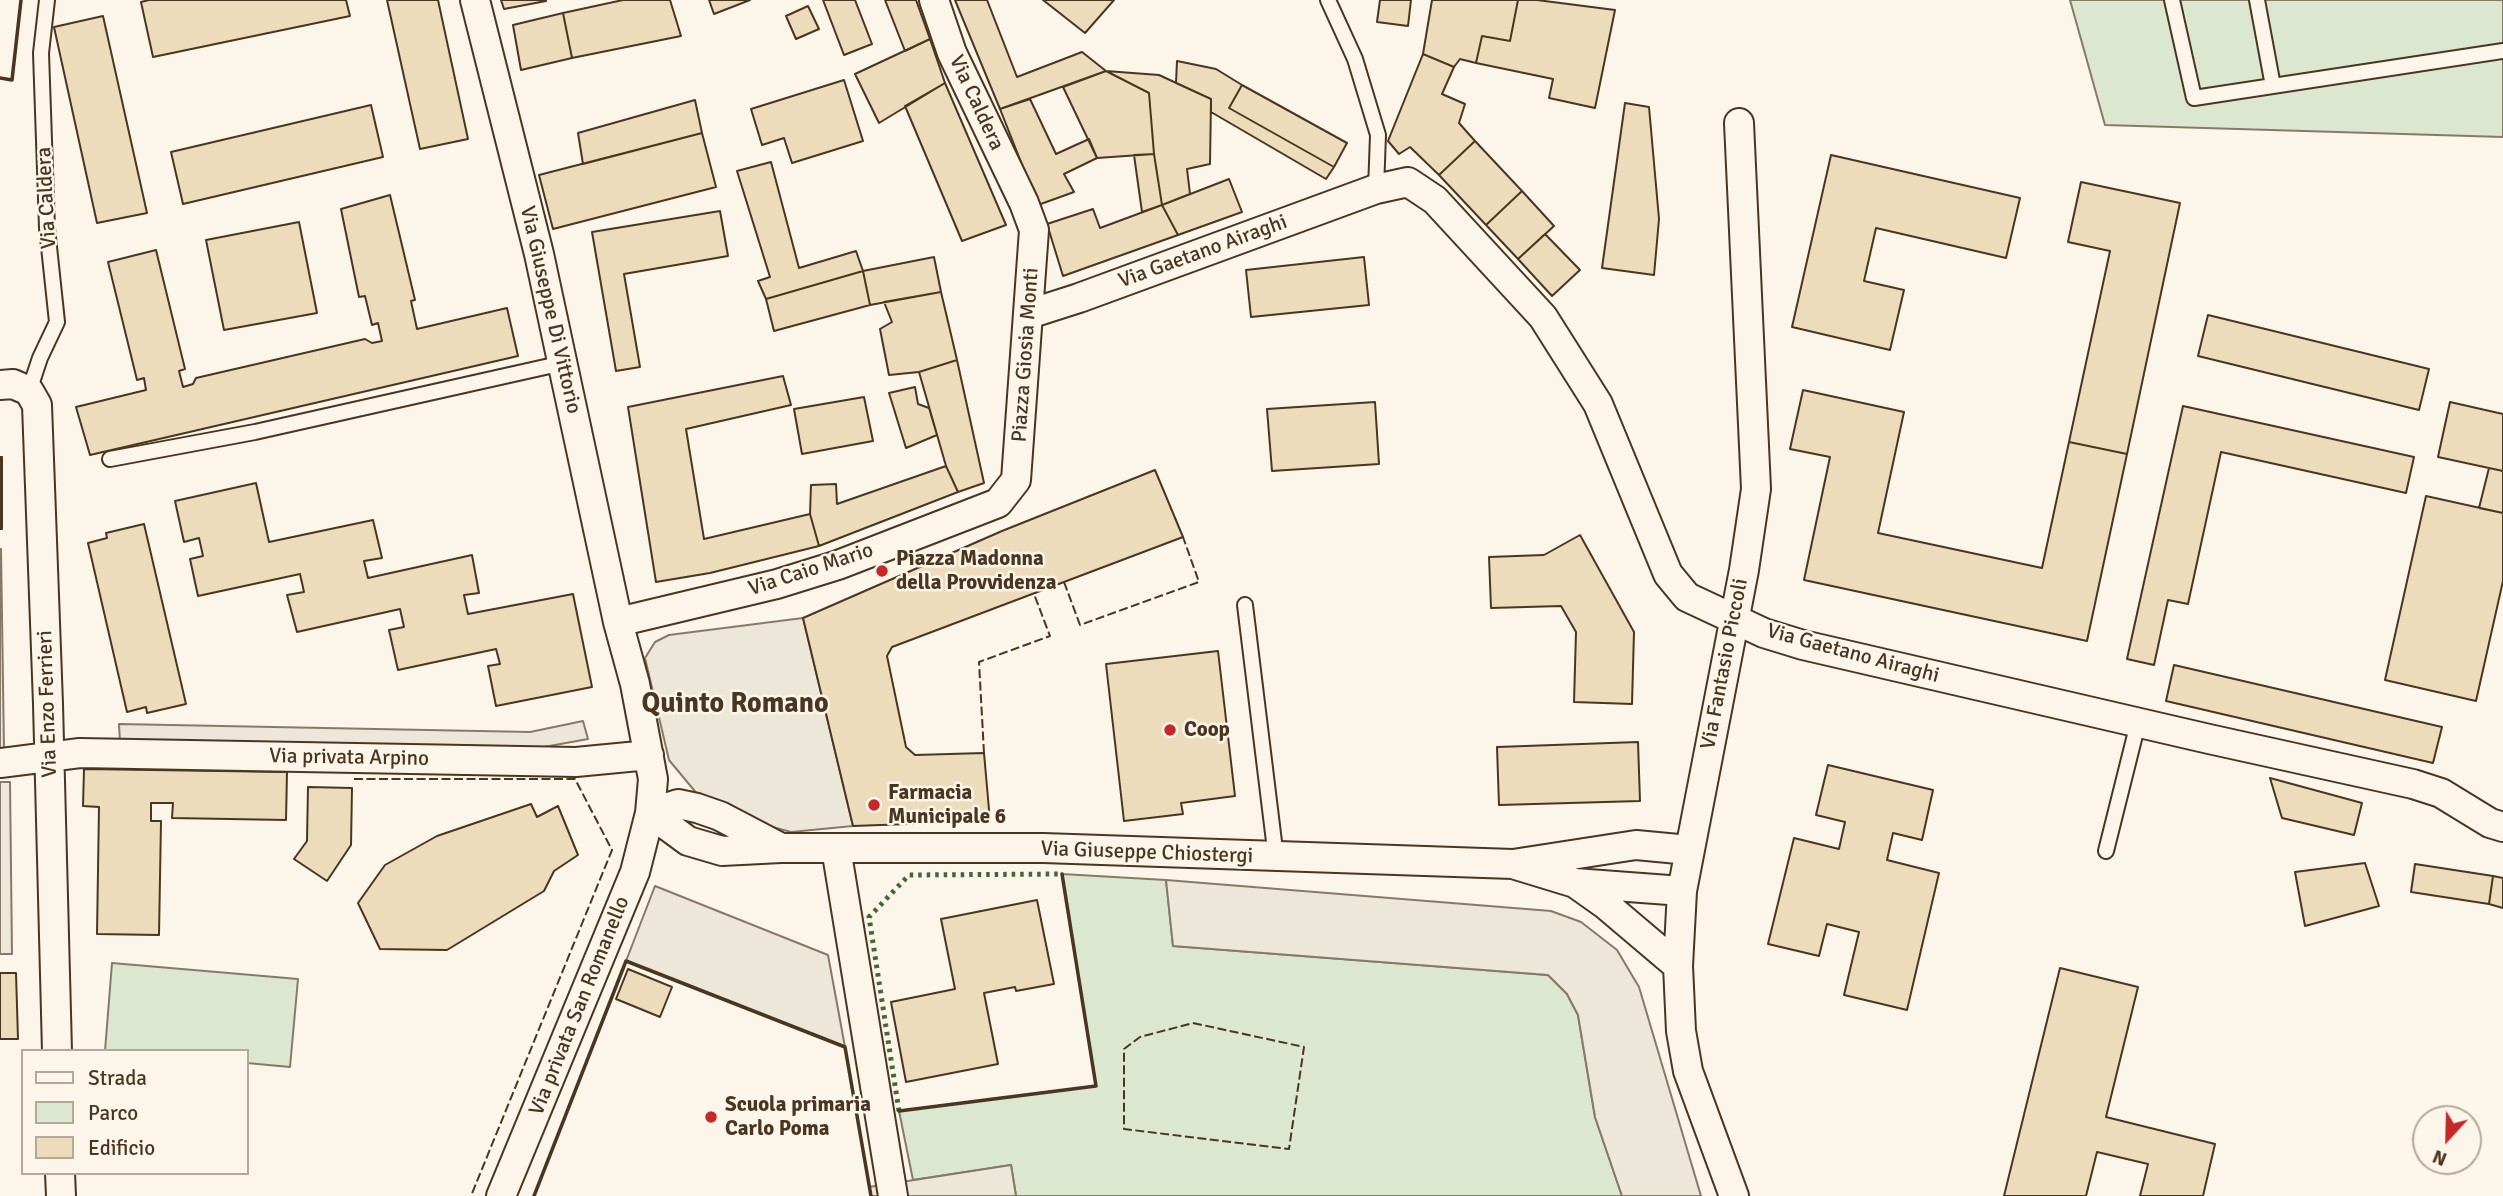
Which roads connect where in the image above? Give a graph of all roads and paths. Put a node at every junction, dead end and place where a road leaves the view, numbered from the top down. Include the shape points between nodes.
1 (47, 0) edge
2 (475, 0) edge
3 (934, 0) edge
4 (1328, 0) edge
5 (2172, 0) edge
6 (2257, 0) edge
7 (2503, 51) edge
8 (2273, 86) junction
9 (1739, 122) dead end
10 (1376, 189) junction
11 (1024, 203) joint
12 (1029, 314) junction
13 (563, 363) junction
14 (0, 385) edge
15 (29, 391) junction
16 (110, 459) dead end
17 (998, 503) joint
18 (1245, 605) dead end
19 (1735, 619) junction
20 (618, 622) junction
21 (2138, 723) junction
22 (649, 755) junction
23 (49, 756) junction
24 (0, 763) edge
25 (650, 813) junction
26 (2503, 827) edge
27 (836, 848) junction
28 (1689, 850) junction
29 (2106, 851) dead end
30 (1276, 858) junction
31 (1513, 864) junction
32 (1575, 883) junction
33 (1682, 891) junction
34 (1678, 966) junction
35 (57, 1049) edge
36 (60, 1175) edge
37 (61, 1196) edge
38 (501, 1196) edge
39 (893, 1196) edge
40 (1734, 1196) edge

1 - 15 lane, Via Caldera via 41,53 47,228 57,322
2 - 13 street, Via Giuseppe Di Vittorio
3 - 11 street, Via Caldera via 952,53
4 - 10 lane via 1355,59 1378,135
5 - 8 lane via 2194,99
6 - 8 lane
7 - 8 lane
9 - 19 street, Via Fantasio Piccoli via 1756,489
10 - 12 street, Via Gaetano Airaghi
10 - 19 street, Via Gaetano Airaghi via 1408,182 1432,197 1543,317 1598,404 1668,574 1687,597
11 - 12 street, Piazza Giosia Monti via 1035,243
12 - 17 street, Piazza Giosia Monti via 1016,480
13 - 16 lane via 255,432
13 - 20 street, Via Giuseppe Di Vittorio
14 - 15 street via 13,384
15 - 23 street, Via Enzo Ferrieri via 37,405
17 - 20 street, Via Caio Mario via 838,565
18 - 30 lane
19 - 21 street, Via Gaetano Airaghi via 1802,645
19 - 28 street, Via Fantasio Piccoli
20 - 22 street
21 - 26 street, Via Gaetano Airaghi via 2413,784 2441,793
21 - 29 lane
22 - 23 street, Via privata Arpino via 581,762
22 - 25 street via 653,779
23 - 24 street, Via privata Arpino
23 - 35 street, Via Enzo Ferrieri
25 - 27 street, Via Giuseppe Chiostergi via 678,804 720,816 781,848
25 - 38 street, Via privata San Romanello via 635,872
27 - 30 street, Via Giuseppe Chiostergi via 1043,848
27 - 39 street
28 - 31 street, Via Giuseppe Chiostergi via 1636,845
28 - 33 street, Via Fantasio Piccoli
30 - 31 street, Via Giuseppe Chiostergi
31 - 32 street, Via Giuseppe Chiostergi
32 - 33 street, Via Giuseppe Chiostergi
32 - 34 street, Via Giuseppe Chiostergi
33 - 34 street, Via Fantasio Piccoli
34 - 40 street, Via Fantasio Piccoli via 1688,1071
36 - 37 street

